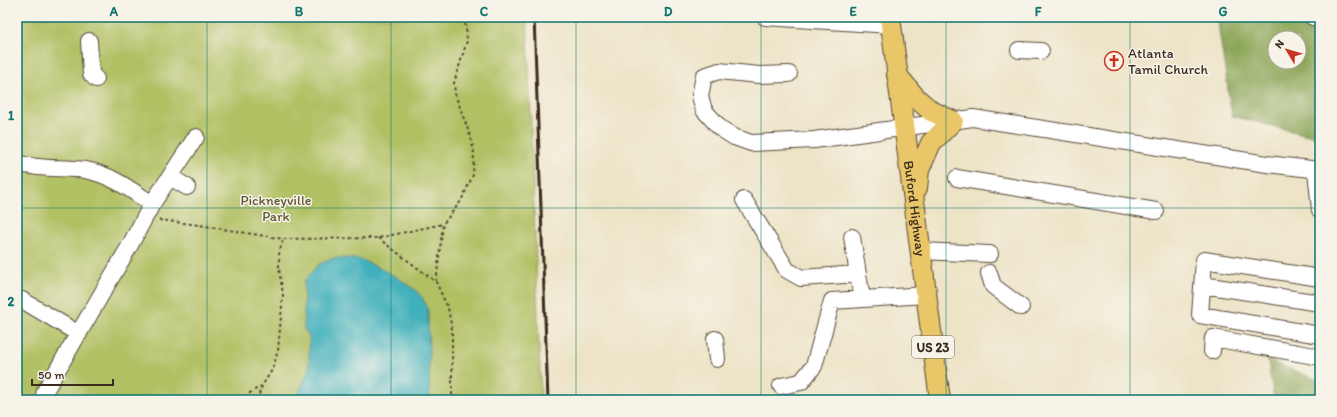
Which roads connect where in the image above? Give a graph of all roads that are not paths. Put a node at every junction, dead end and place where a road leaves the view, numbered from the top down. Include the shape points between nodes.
1 (765, 17) edge
2 (1313, 17) edge
3 (1320, 18) edge
4 (890, 21) edge
5 (89, 42) dead end
6 (1019, 50) dead end
7 (1041, 51) dead end
8 (789, 74) dead end
9 (897, 75) junction
10 (96, 79) dead end
11 (953, 121) junction
12 (904, 127) junction
13 (196, 137) dead end
14 (17, 163) edge
15 (1318, 170) edge
16 (170, 177) junction
17 (957, 178) dead end
18 (187, 188) dead end
19 (744, 200) dead end
20 (152, 204) junction
21 (914, 204) junction
22 (1156, 210) dead end
23 (1320, 210) edge
24 (852, 237) dead end
25 (920, 250) junction
26 (990, 254) dead end
27 (989, 273) dead end
28 (858, 274) junction
29 (1320, 278) edge
30 (1203, 285) junction
31 (926, 295) junction
32 (862, 299) junction
33 (17, 300) edge
34 (1320, 303) edge
35 (1021, 306) dead end
36 (79, 334) junction
37 (1320, 335) edge
38 (715, 340) dead end
39 (1212, 351) dead end
40 (1320, 357) edge
41 (717, 359) dead end
42 (781, 386) dead end
43 (43, 400) edge
44 (940, 400) edge

1 - 4 street
2 - 3 street
4 - 9 main road, Buford Highway / US 23
5 - 10 street via 91,74
6 - 7 street
8 - 12 street via 759,75 719,71 704,76 700,96 704,110 720,128 734,137 751,143 814,140
9 - 11 main road via 931,111
9 - 12 main road, Buford Highway / US 23
11 - 12 street
11 - 15 street via 973,118
11 - 21 main road via 931,143 919,170
12 - 21 main road, Buford Highway / US 23
13 - 16 street
14 - 20 street via 29,167 86,170 104,175
15 - 23 street
16 - 18 street
16 - 20 street
17 - 22 street
19 - 28 street via 787,270 801,278
20 - 36 street
21 - 25 main road, Buford Highway / US 23
24 - 28 street
25 - 26 street
25 - 31 main road, Buford Highway / US 23
27 - 35 street via 993,286
28 - 32 street
29 - 30 street via 1204,260
30 - 34 street
30 - 37 street via 1200,315
31 - 32 street
31 - 44 main road, Buford Highway / US 23
32 - 42 street via 832,301 814,366 801,382
33 - 36 street via 22,300
36 - 43 street via 45,391
38 - 41 street
39 - 40 street via 1213,338

